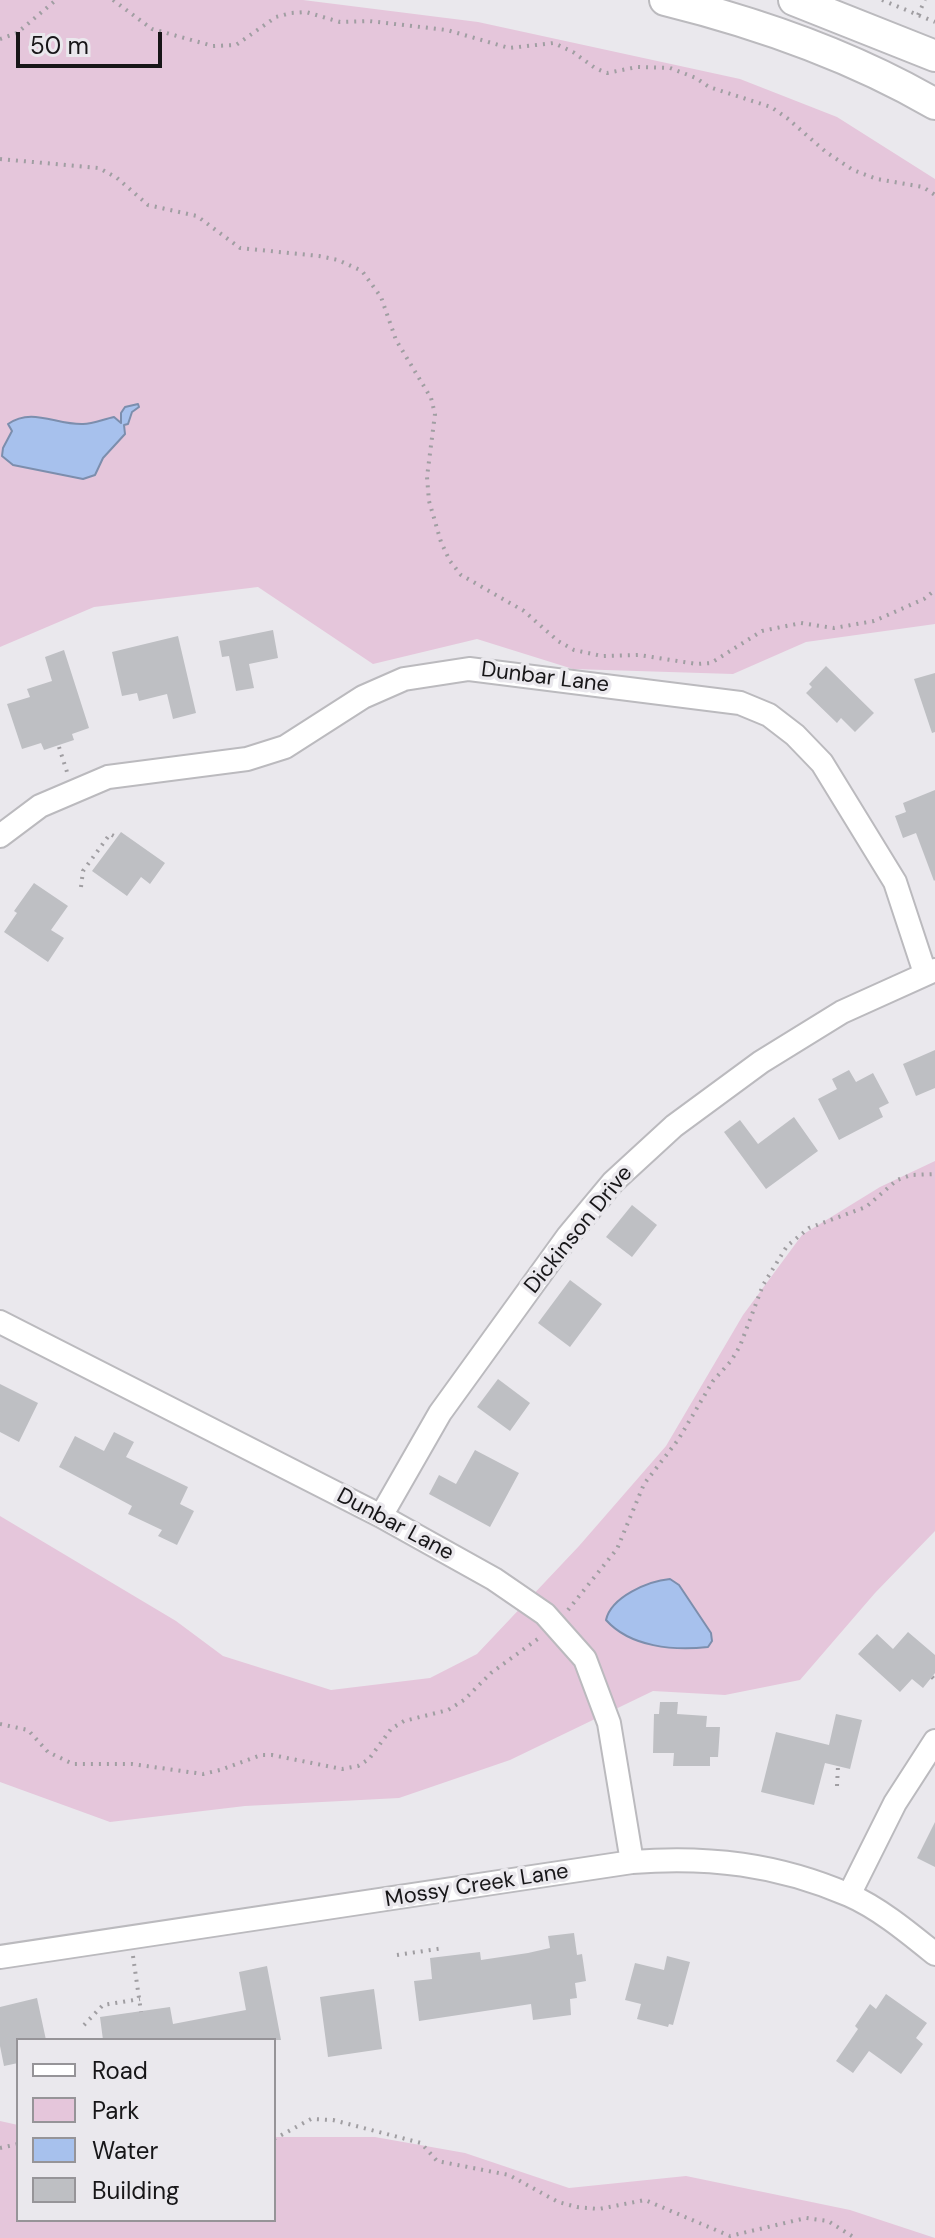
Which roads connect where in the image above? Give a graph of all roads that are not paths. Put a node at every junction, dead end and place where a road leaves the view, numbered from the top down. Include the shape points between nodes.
1 (665, 0) edge
2 (794, 0) edge
3 (935, 56) edge
4 (935, 104) edge
5 (0, 836) edge
6 (930, 972) edge
7 (0, 1322) edge
8 (381, 1516) junction
9 (935, 1741) edge
10 (632, 1862) junction
11 (849, 1895) junction
12 (935, 1954) edge
13 (0, 1957) edge

1 - 4 street via 789,37 897,82
2 - 3 street
5 - 6 street, Dunbar Lane via 40,806 108,777 247,759 285,747 363,697 404,679 469,669 740,703 769,715 822,763 895,882
6 - 8 street, Dickinson Drive via 842,1012 761,1062 674,1126 613,1182 440,1413
7 - 8 street, Dunbar Lane
8 - 10 street, Dunbar Lane via 523,1597 585,1659 609,1723
9 - 11 street via 895,1803
10 - 11 street, Mossy Creek Lane via 737,1863
10 - 13 street, Mossy Creek Lane
11 - 12 street, Mossy Creek Lane

